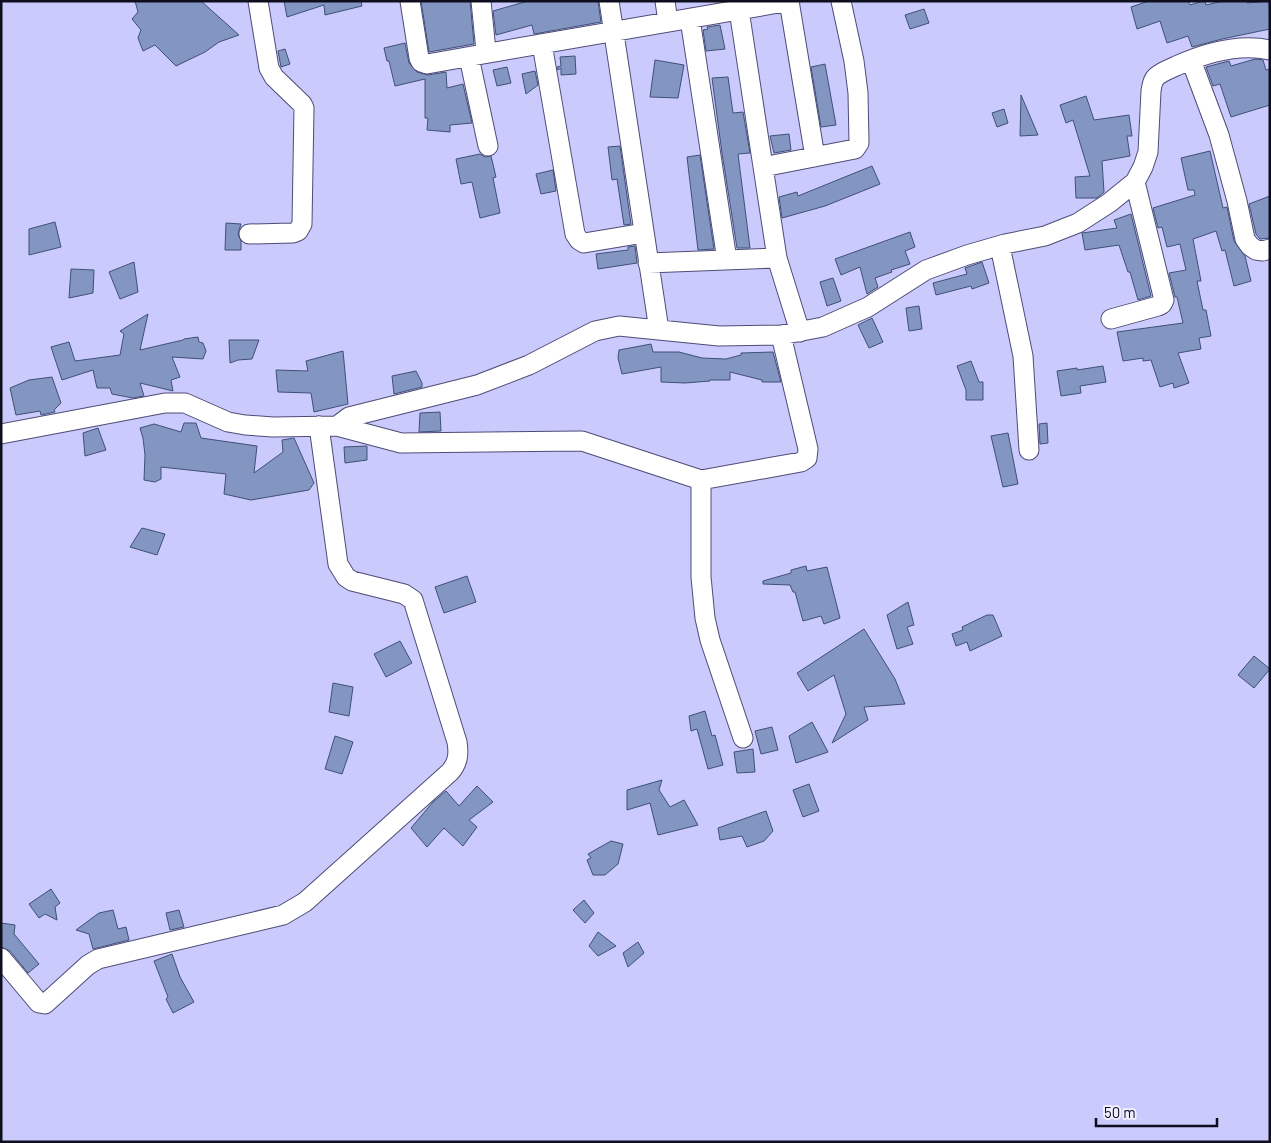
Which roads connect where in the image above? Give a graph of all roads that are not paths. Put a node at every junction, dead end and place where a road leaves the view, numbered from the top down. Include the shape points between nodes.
1 (258, 1) edge
2 (410, 1) edge
3 (609, 1) edge
4 (665, 1) edge
5 (789, 1) edge
6 (841, 1) edge
7 (482, 2) edge
8 (735, 7) edge
9 (690, 19) junction
10 (668, 22) junction
11 (614, 32) junction
12 (542, 44) junction
13 (1270, 50) edge
14 (489, 53) junction
15 (469, 56) junction
16 (1191, 60) junction
17 (488, 146) dead end
18 (815, 157) junction
19 (763, 167) junction
20 (1135, 182) junction
21 (644, 233) junction
22 (249, 234) dead end
23 (1000, 246) junction
24 (1270, 249) edge
25 (777, 258) junction
26 (727, 260) junction
27 (648, 262) junction
28 (1111, 319) dead end
29 (659, 330) junction
30 (791, 334) junction
31 (328, 426) junction
32 (1, 434) edge
33 (1029, 450) dead end
34 (701, 480) junction
35 (743, 738) dead end
36 (1, 958) edge

1 - 22 street via 269,68 304,108 302,224 294,233
2 - 15 street via 421,62 427,64
3 - 11 street
4 - 10 street
5 - 8 street
5 - 18 street
6 - 18 street via 854,61 859,143 855,149
7 - 14 street via 486,51
8 - 9 street
8 - 19 street
9 - 10 street
9 - 26 street
10 - 11 street
11 - 12 street
11 - 21 street
12 - 14 street
12 - 21 street via 575,234 584,243
13 - 16 street via 1237,48
14 - 15 street
15 - 17 street
16 - 20 street via 1157,76 1152,82 1148,152
16 - 24 street via 1219,135 1245,239 1256,250
18 - 19 street
19 - 25 street
20 - 23 street via 1109,204 1078,223 1046,236
20 - 28 street via 1164,300 1158,306
21 - 27 street
23 - 30 street via 926,270 868,307 823,327
23 - 33 street via 1023,356
25 - 26 street
25 - 30 street
26 - 27 street
27 - 29 street
29 - 30 street via 718,336
29 - 31 street via 619,326 595,331 529,365 477,385 349,417
30 - 34 street via 807,458 801,462
31 - 32 street via 246,425 228,422 185,403 165,403
31 - 34 street via 401,443 582,441
31 - 36 street via 338,564 346,577 352,580 404,594 413,600 457,742 455,766 305,902 283,915 98,960 88,965 46,1004 39,1003
34 - 35 street via 701,577 705,618

